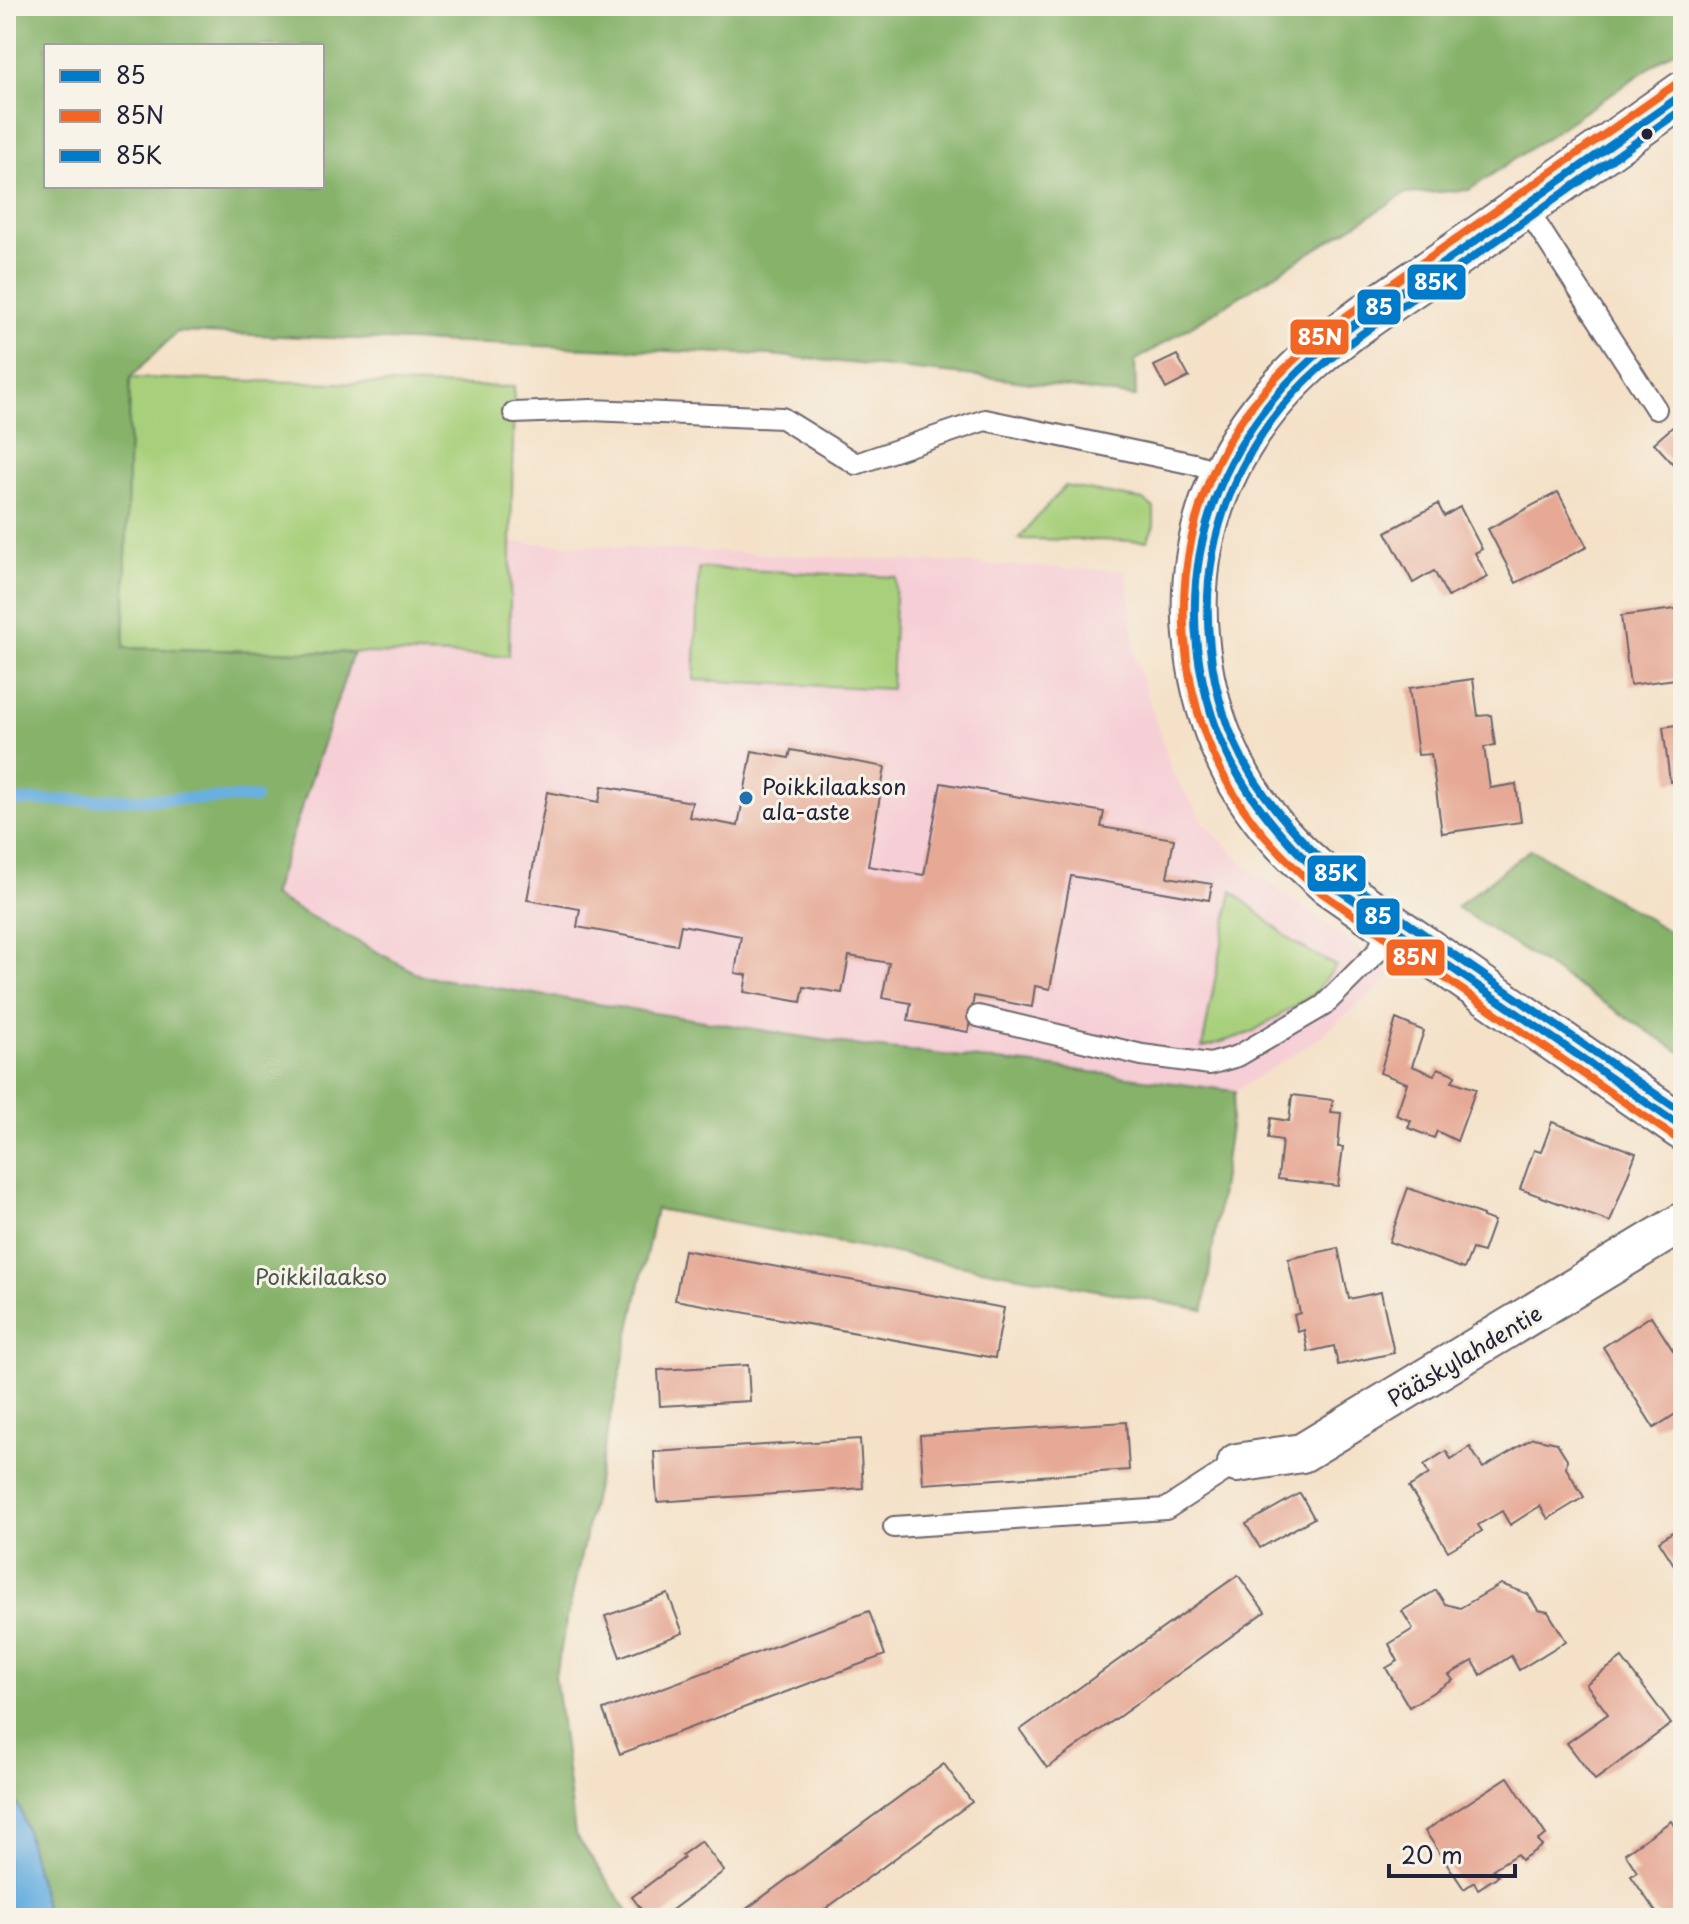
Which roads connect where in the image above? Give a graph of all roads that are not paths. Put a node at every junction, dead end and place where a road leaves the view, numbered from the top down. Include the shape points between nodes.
1 (1683, 94) edge
2 (1525, 206) junction
3 (1656, 409) dead end
4 (514, 413) dead end
5 (1223, 473) junction
6 (1391, 925) junction
7 (978, 1016) dead end
8 (1683, 1128) edge
9 (1683, 1222) edge
10 (1237, 1463) joint
11 (894, 1527) dead end

1 - 2 street
2 - 3 lane
2 - 5 street via 1314,358 1263,412
4 - 5 lane via 591,410 782,418 856,464 985,420
5 - 6 street via 1204,522 1196,569 1194,617 1206,702 1245,792 1281,837 1329,883
6 - 7 lane via 1377,952 1323,1006 1238,1056 1210,1064 1109,1048
6 - 8 street
9 - 10 street, Pääskylahdentie via 1302,1453
10 - 11 lane via 1166,1509

